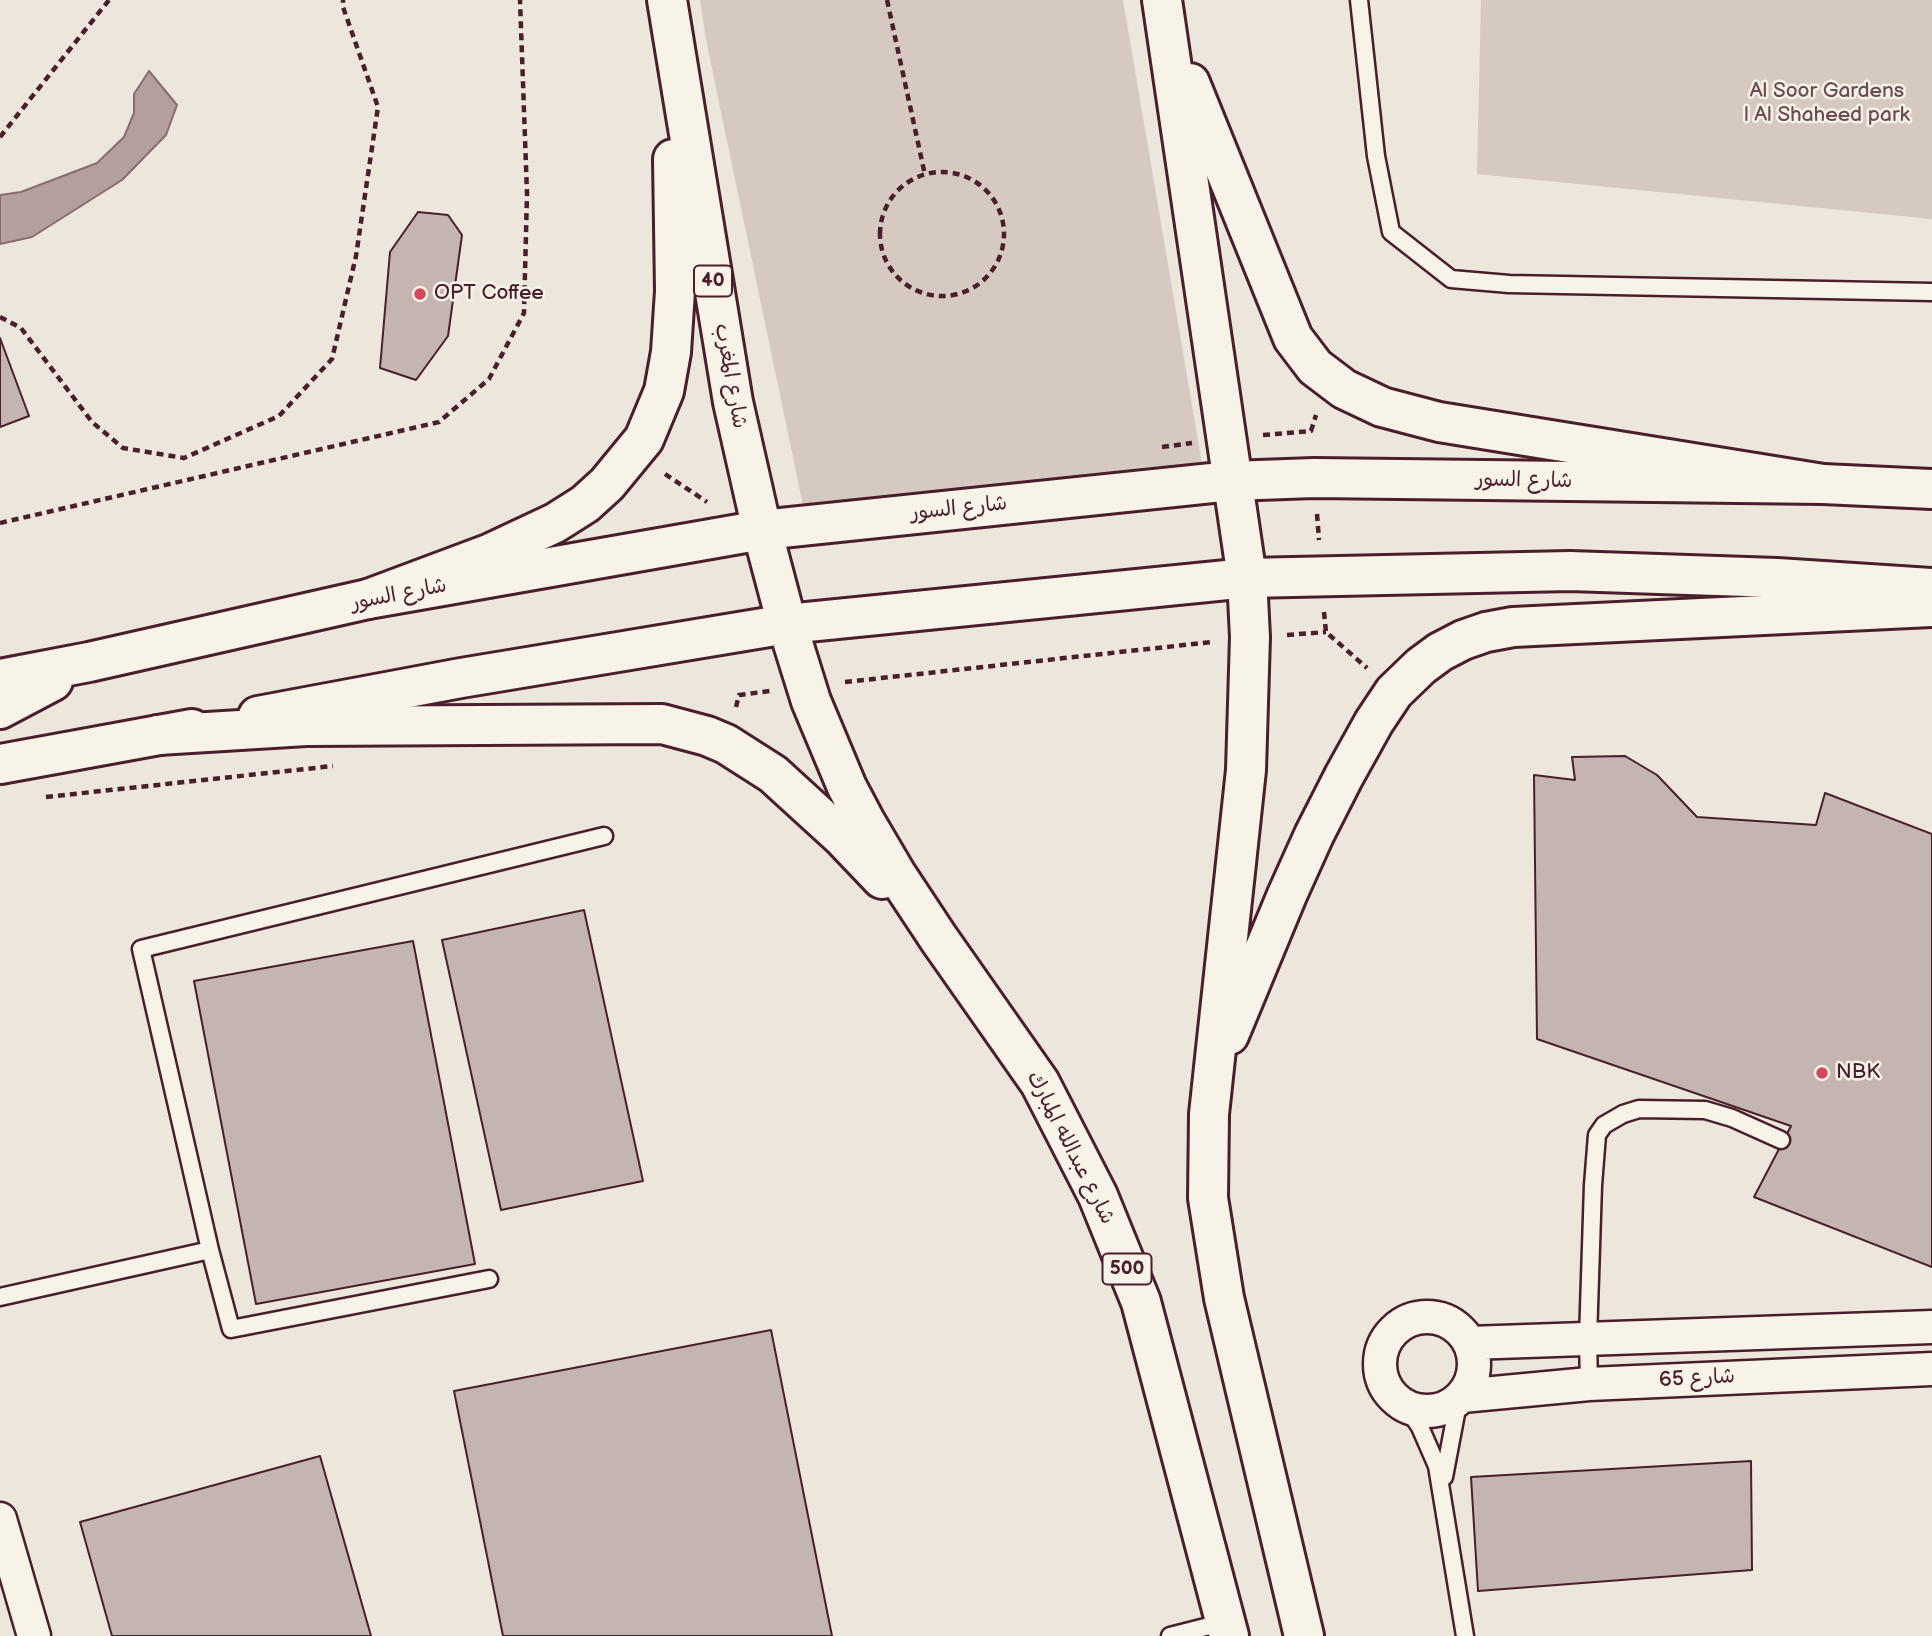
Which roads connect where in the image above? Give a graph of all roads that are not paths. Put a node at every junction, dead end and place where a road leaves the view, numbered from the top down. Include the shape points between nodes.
1 (1359, 0) edge
2 (1165, 14) edge
3 (669, 15) edge
4 (1932, 292) edge
5 (1231, 481) junction
6 (1823, 484) junction
7 (1932, 489) edge
8 (762, 530) junction
9 (1247, 578) junction
10 (1932, 588) edge
11 (368, 599) junction
12 (1932, 607) edge
13 (787, 624) junction
14 (89, 662) junction
15 (0, 679) edge
16 (0, 709) edge
17 (158, 735) junction
18 (1, 764) edge
19 (604, 836) dead end
20 (939, 939) junction
21 (1213, 1076) junction
22 (1781, 1140) dead end
23 (210, 1250) junction
24 (489, 1279) dead end
25 (0, 1297) edge
26 (1932, 1327) edge
27 (1588, 1339) junction
28 (1469, 1343) junction
29 (1932, 1369) edge
30 (1589, 1384) junction
31 (1461, 1397) junction
32 (1408, 1409) junction
33 (1442, 1486) junction
34 (0, 1518) edge
35 (1227, 1629) edge
36 (34, 1636) edge
37 (1170, 1636) edge
38 (1304, 1636) edge
39 (1465, 1636) edge

1 - 4 lane via 1376,156 1391,232 1451,279
2 - 5 main road
2 - 6 main road via 1283,315 1302,351 1328,378 1371,403 1439,422
3 - 8 main road, شارع المغرب / 40 via 733,402
3 - 11 main road via 674,323 664,391 651,425 634,453 600,490 555,523 491,553
5 - 6 main road, شارع السور
5 - 8 main road, شارع السور
5 - 9 main road
6 - 7 main road, شارع السور
8 - 11 main road, شارع السور
8 - 13 main road, شارع المغرب / 40
9 - 10 main road via 1570,571
9 - 13 main road
9 - 21 main road via 1246,770
11 - 14 main road, شارع السور
12 - 21 main road via 1513,627 1486,632 1440,652 1394,692 1344,776 1287,895
13 - 17 main road
13 - 20 main road, شارع عبدالله المبارك / 500 via 827,740 866,823
14 - 15 main road, شارع السور
14 - 16 main road
17 - 18 main road
17 - 20 main road via 359,725 628,722 683,728 726,744 773,774 842,837
19 - 23 lane via 141,949
20 - 35 main road, شارع عبدالله المبارك / 500 via 1040,1083 1098,1196 1141,1303
21 - 38 main road via 1207,1166 1212,1228 1224,1298
22 - 27 lane via 1705,1110 1639,1110 1604,1125 1597,1135 1593,1185
23 - 24 lane via 231,1329
23 - 25 lane
26 - 27 street, شارع 65
27 - 28 street, شارع 65
27 - 30 lane
28 - 31 street via 1474,1371
28 - 32 street via 1448,1322 1433,1318 1418,1318 1392,1332 1383,1344 1380,1374 1386,1388
29 - 30 street, شارع 65
30 - 31 street, شارع 65
31 - 32 street via 1436,1410
31 - 33 lane
32 - 33 lane via 1430,1446
33 - 39 lane
34 - 36 street
35 - 37 lane

